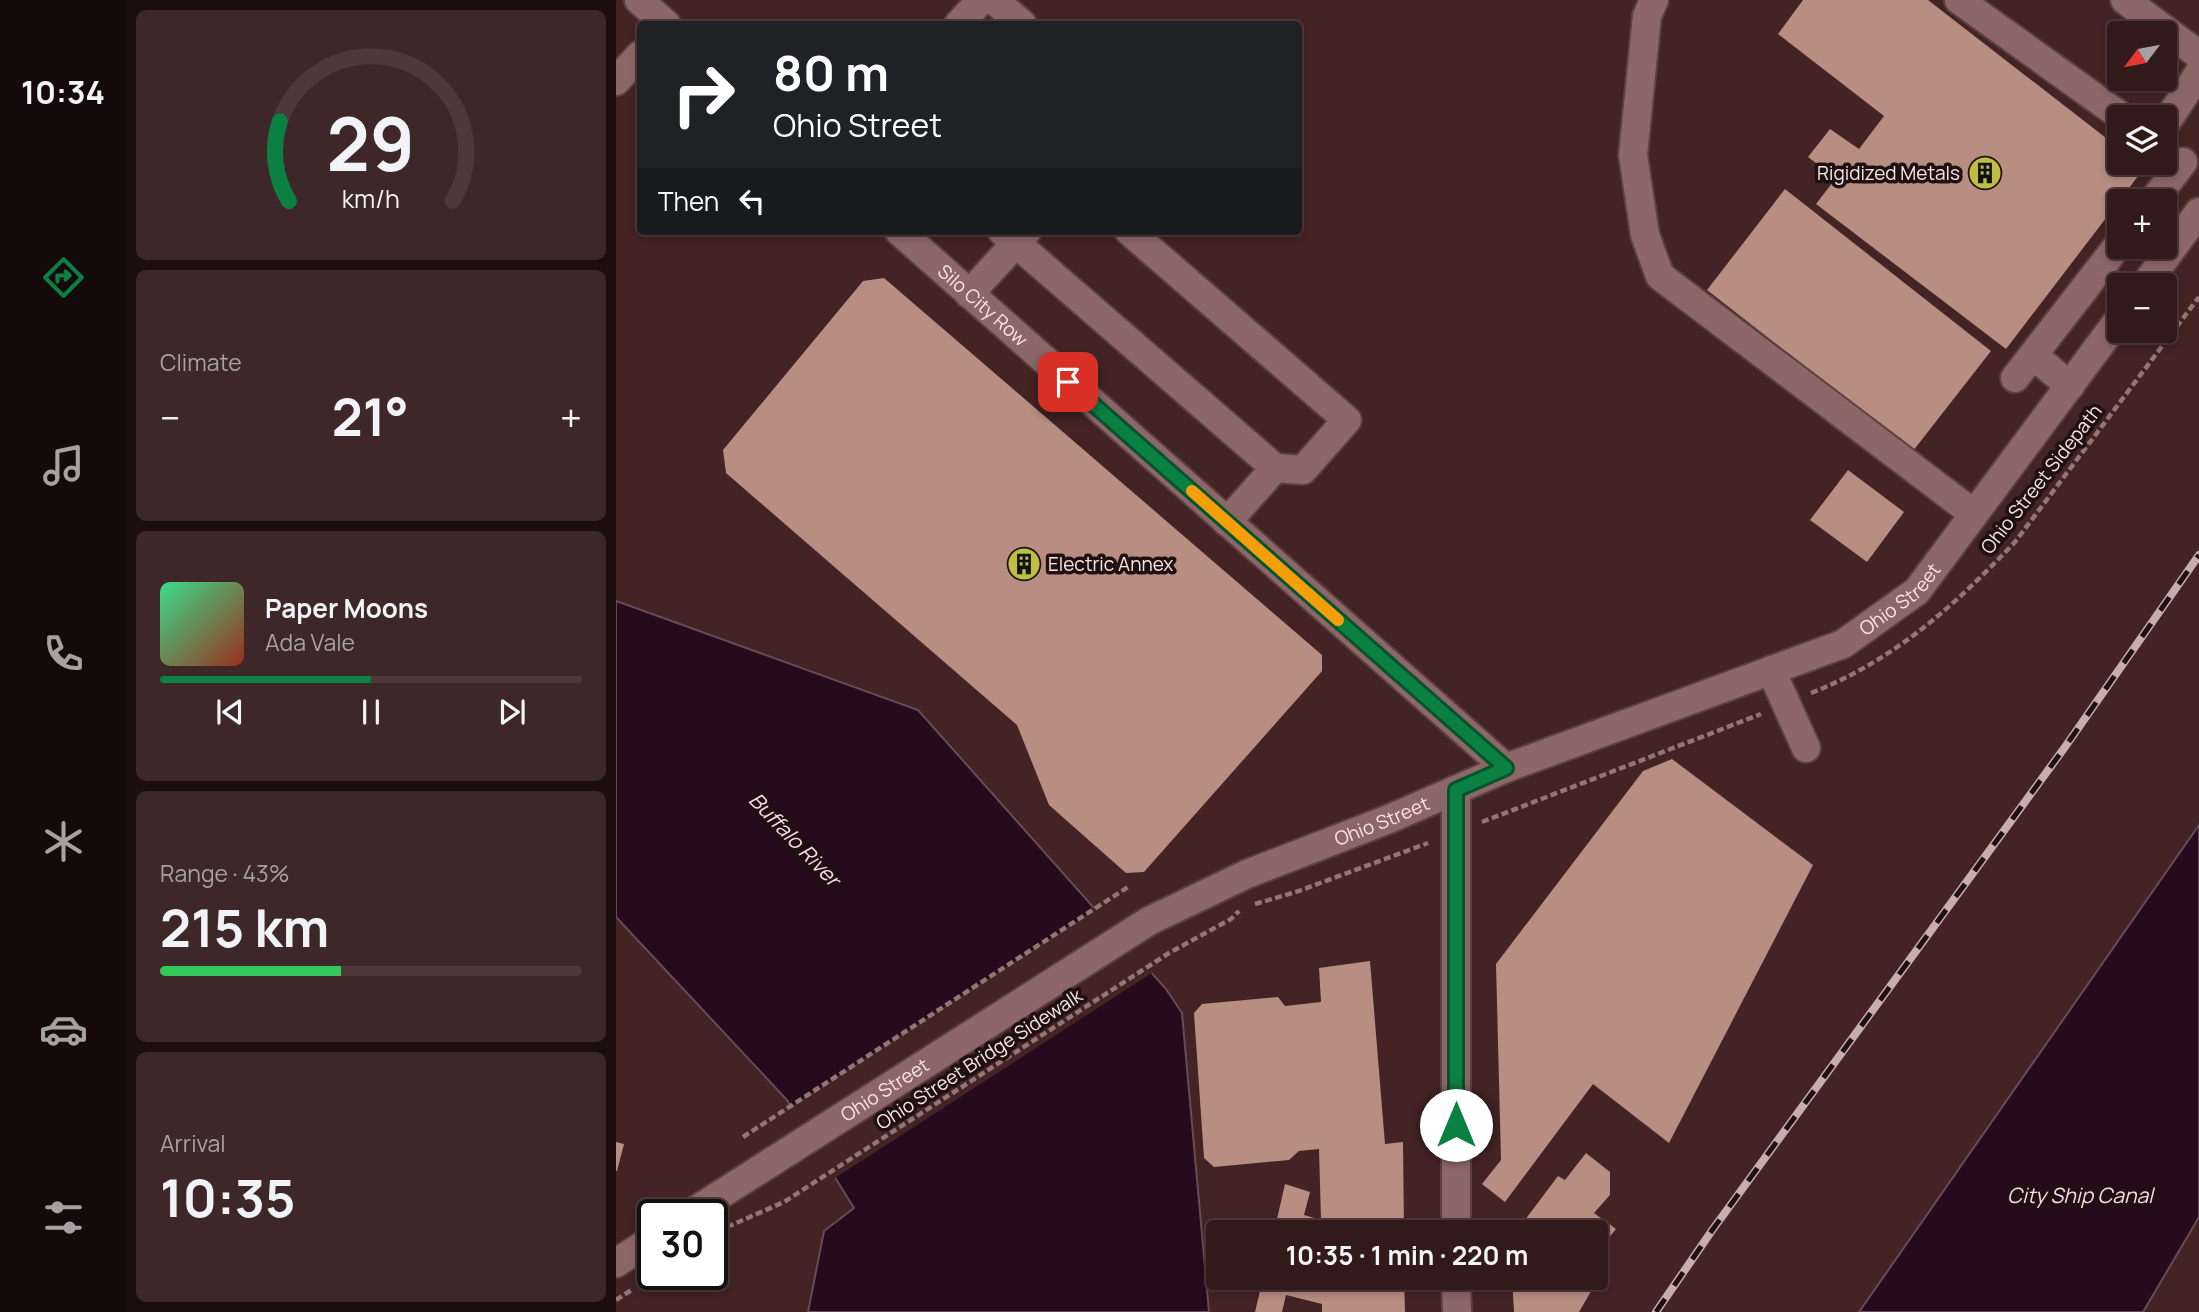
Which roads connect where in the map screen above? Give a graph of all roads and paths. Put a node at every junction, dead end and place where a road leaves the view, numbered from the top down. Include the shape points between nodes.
1 (639, 0) edge
2 (981, 0) edge
3 (994, 0) edge
4 (1654, 0) edge
5 (1959, 0) edge
6 (2125, 0) edge
7 (663, 21) edge
8 (962, 21) edge
9 (1018, 21) edge
10 (2199, 55) edge
11 (637, 58) edge
12 (2199, 73) edge
13 (616, 81) edge
14 (2107, 106) edge
15 (2177, 106) edge
16 (2182, 161) edge
17 (2162, 189) edge
18 (2199, 212) edge
19 (903, 235) edge
20 (1015, 235) edge
21 (1134, 235) edge
22 (2107, 259) edge
23 (2154, 273) edge
24 (969, 294) junction
25 (2199, 297) edge
26 (2107, 335) edge
27 (2033, 355) junction
28 (2015, 378) dead end
29 (2070, 386) junction
30 (1275, 468) junction
31 (1974, 514) junction
32 (1227, 522) junction
33 (1771, 670) junction
34 (1847, 679) dead end
35 (1727, 727) dead end
36 (1806, 748) dead end
37 (1506, 768) junction
38 (1456, 790) junction
39 (1482, 822) dead end
40 (1374, 864) dead end
41 (1128, 887) dead end
42 (1253, 905) dead end
43 (1242, 908) dead end
44 (743, 1137) dead end
45 (713, 1199) edge
46 (1456, 1220) edge
47 (728, 1227) edge
48 (637, 1249) edge
49 (616, 1263) edge
50 (1456, 1290) edge
51 (1457, 1312) edge

1 - 7 street
2 - 8 street
3 - 9 street
4 - 31 street via 1647,16 1633,155 1645,235 1660,276
5 - 14 street
6 - 10 street
11 - 13 street
12 - 15 street
16 - 17 street
18 - 23 street
19 - 24 street, Silo City Row
20 - 24 street
20 - 30 street
21 - 30 street via 1347,420 1303,470
22 - 27 street
24 - 32 street, Silo City Row
25 - 34 path, Ohio Street Sidepath via 2015,541 1933,620
26 - 29 street, Ohio Street
27 - 28 street
27 - 29 street
29 - 31 street, Ohio Street
30 - 32 street
31 - 33 street, Ohio Street via 1917,591 1843,644
32 - 37 street, Silo City Row
33 - 36 street
33 - 37 street, Ohio Street
35 - 39 path
37 - 38 street, Ohio Street
38 - 45 street, Ohio Street via 1247,874 1149,921
38 - 46 street
40 - 42 path
41 - 44 path
43 - 47 path, Ohio Street Bridge Sidewalk via 784,1202
48 - 49 street
50 - 51 street

